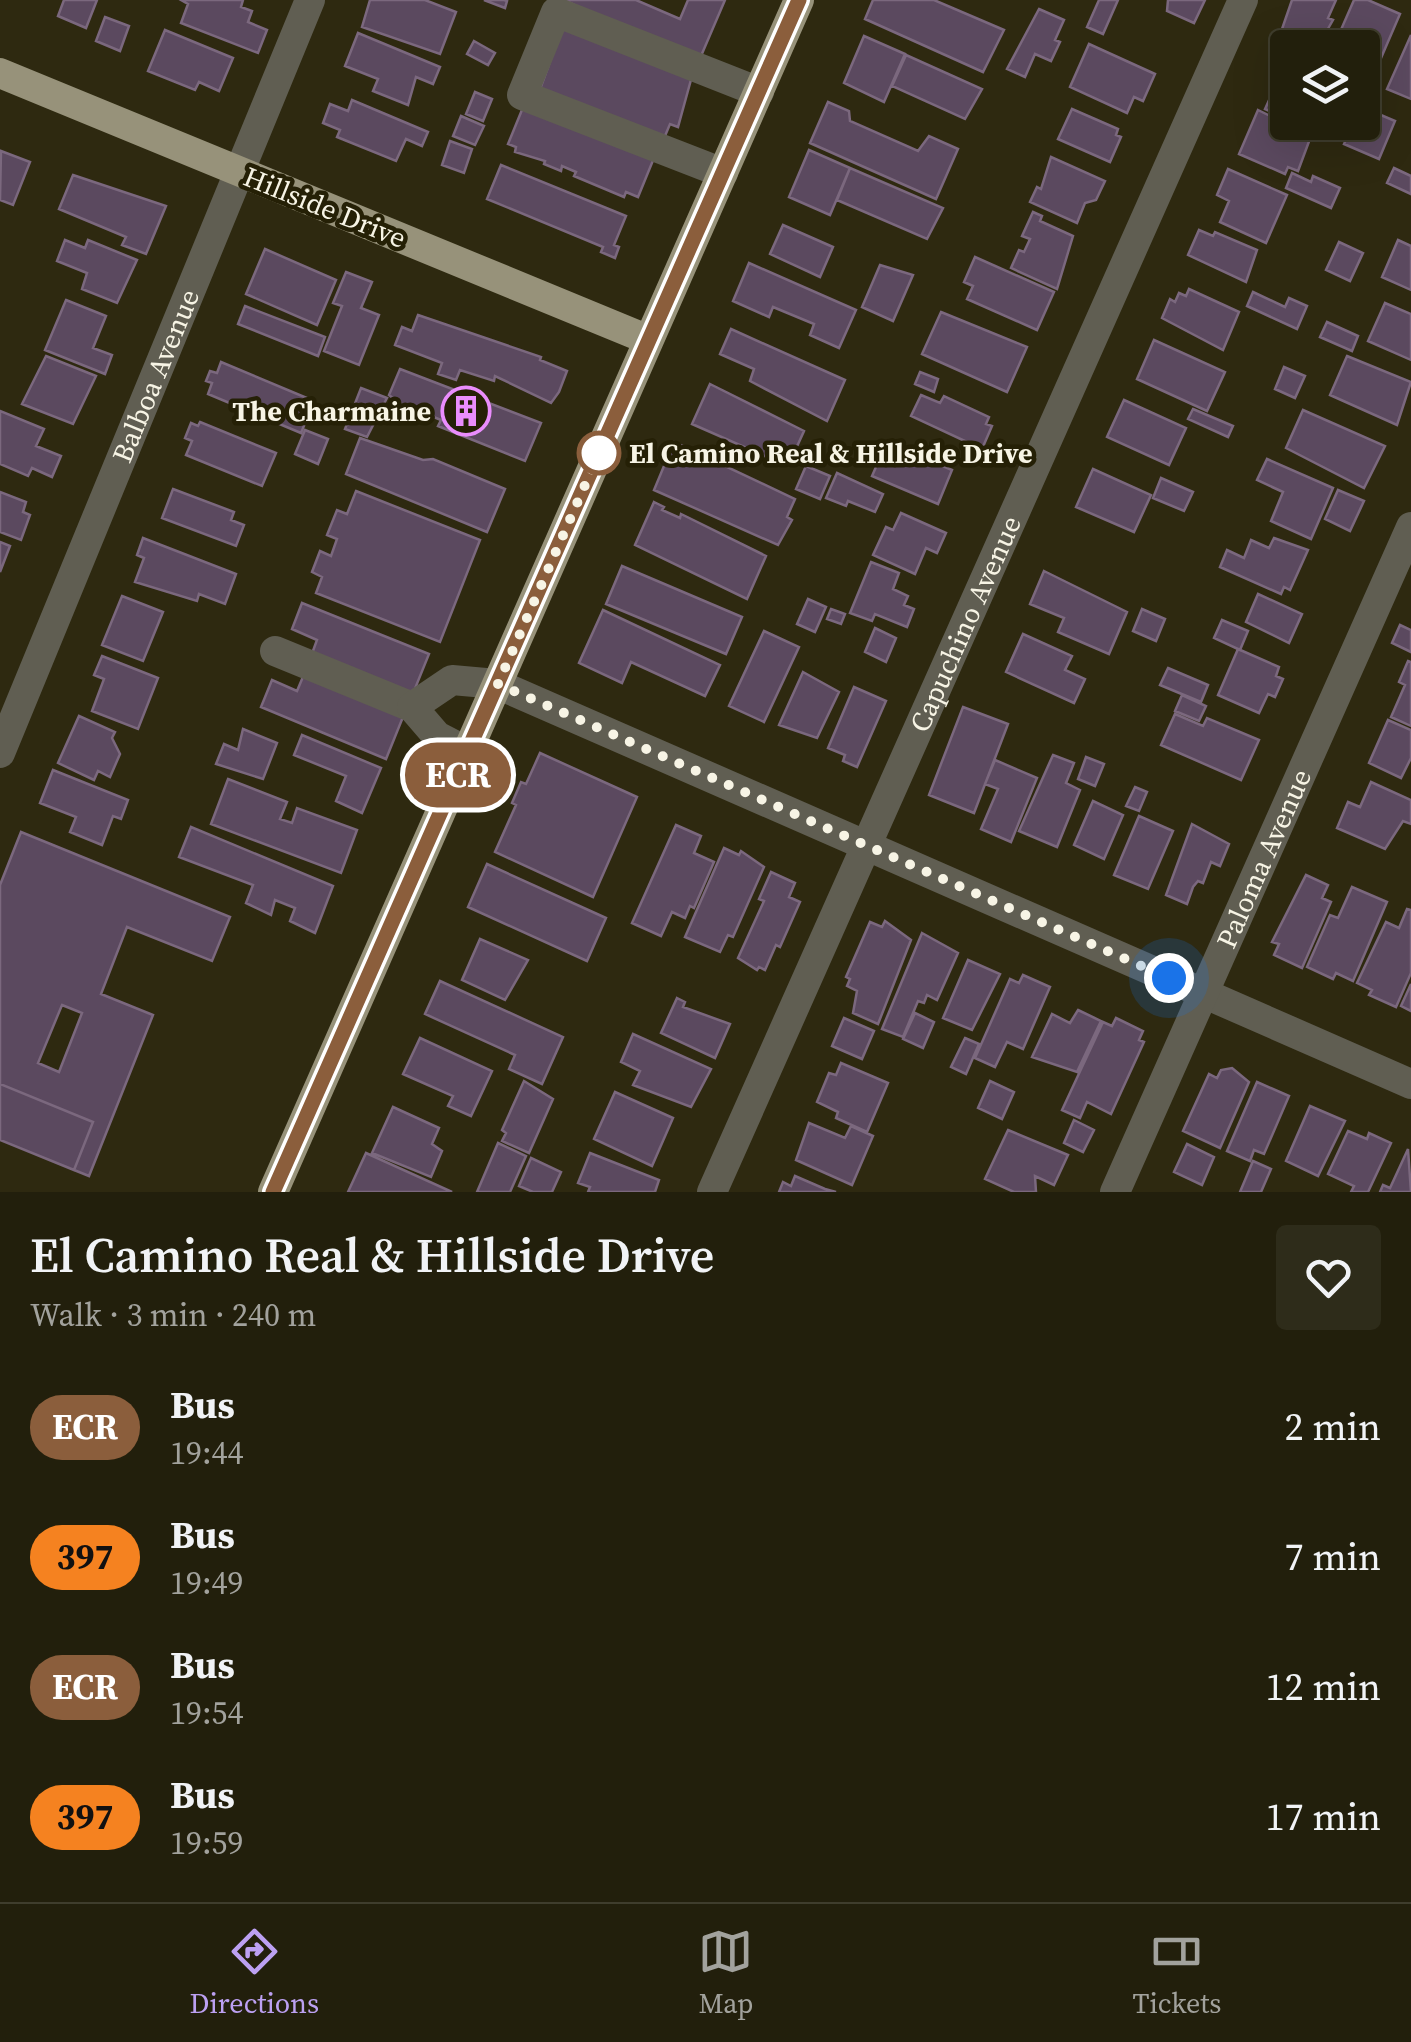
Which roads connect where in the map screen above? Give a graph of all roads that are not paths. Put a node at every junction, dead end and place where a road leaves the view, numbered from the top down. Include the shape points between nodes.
1 (310, 0) edge
2 (799, 0) edge
3 (1242, 0) edge
4 (0, 73) edge
5 (758, 92) junction
6 (241, 172) junction
7 (723, 173) junction
8 (649, 340) junction
9 (1411, 526) edge
10 (275, 651) dead end
11 (498, 684) junction
12 (412, 707) junction
13 (468, 752) junction
14 (0, 753) edge
15 (865, 845) junction
16 (1203, 993) junction
17 (1411, 1084) edge
18 (273, 1192) edge
19 (712, 1192) edge
20 (1115, 1192) edge

1 - 6 street, Balboa Avenue
2 - 5 main road
3 - 15 street, Capuchino Avenue
4 - 6 main road, Hillside Drive
5 - 7 main road
5 - 7 street via 556,12 522,96
6 - 8 main road, Hillside Drive
6 - 14 street, Balboa Avenue
7 - 8 main road
8 - 11 main road
9 - 16 street, Paloma Avenue
10 - 12 street
11 - 12 street via 452,680
11 - 13 main road
11 - 15 street
12 - 13 street via 438,736
13 - 18 main road
15 - 16 street
15 - 19 street, Capuchino Avenue
16 - 17 street
16 - 20 street, Paloma Avenue

